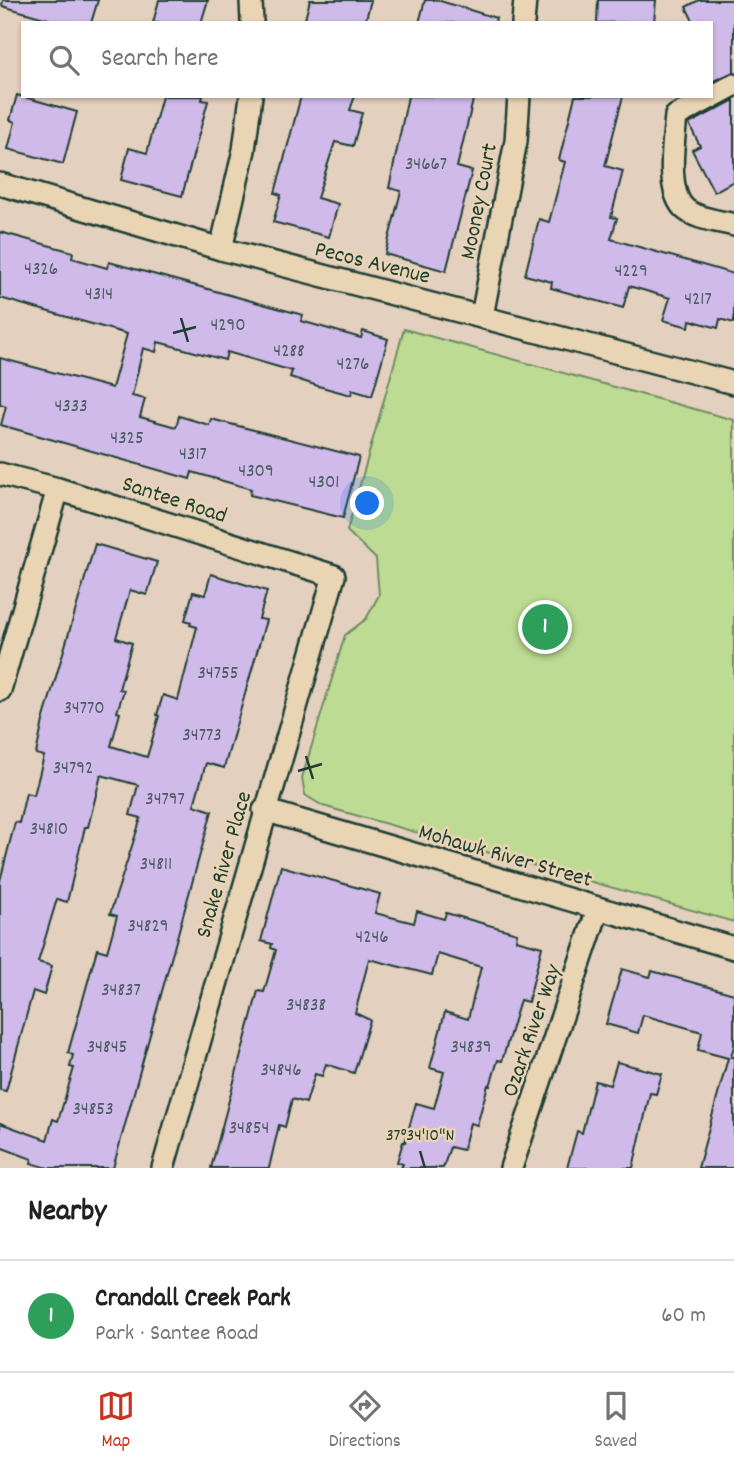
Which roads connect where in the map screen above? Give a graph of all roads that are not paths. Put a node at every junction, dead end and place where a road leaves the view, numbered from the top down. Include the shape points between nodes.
1 (251, 0) edge
2 (525, 0) edge
3 (252, 21) edge
4 (523, 21) edge
5 (734, 85) edge
6 (713, 96) edge
7 (251, 98) edge
8 (519, 98) edge
9 (710, 98) edge
10 (0, 184) edge
11 (734, 225) edge
12 (221, 249) junction
13 (482, 316) junction
14 (734, 383) edge
15 (0, 474) edge
16 (58, 489) junction
17 (334, 576) joint
18 (0, 690) edge
19 (264, 810) junction
20 (598, 909) junction
21 (734, 948) edge
22 (163, 1168) edge
23 (512, 1168) edge

1 - 3 street
2 - 4 street
5 - 6 street
7 - 12 street
8 - 13 street, Mooney Court via 516,141
9 - 11 street via 676,116 673,181 682,206 694,215
10 - 12 street, Pecos Avenue
12 - 13 street, Pecos Avenue
13 - 14 street, Pecos Avenue
15 - 16 street, Santee Road
16 - 17 street, Santee Road
16 - 18 street
17 - 19 street, Snake River Place
19 - 20 street, Mohawk River Street
19 - 22 street, Snake River Place
20 - 21 street, Mohawk River Street
20 - 23 street, Ozark River Way

